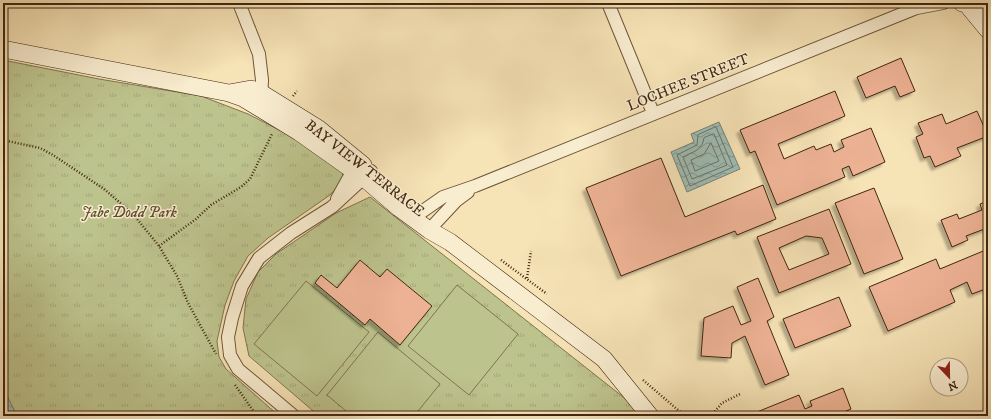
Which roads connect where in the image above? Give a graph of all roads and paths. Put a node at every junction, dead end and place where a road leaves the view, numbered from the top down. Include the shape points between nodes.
1 (239, 3) edge
2 (608, 3) edge
3 (943, 3) edge
4 (975, 4) edge
5 (919, 6) edge
6 (988, 13) edge
7 (988, 30) edge
8 (3, 49) edge
9 (296, 91) dead end
10 (256, 98) junction
11 (653, 113) junction
12 (282, 114) junction
13 (3, 140) edge
14 (362, 170) junction
15 (475, 186) junction
16 (417, 216) junction
17 (432, 227) junction
18 (159, 246) junction
19 (531, 251) dead end
20 (527, 278) dead end
21 (217, 357) dead end
22 (233, 382) dead end
23 (627, 390) junction
24 (740, 394) dead end
25 (257, 416) edge
26 (294, 416) edge
27 (642, 416) edge
28 (650, 416) edge
29 (711, 416) edge

1 - 10 street via 259,54
2 - 11 street
3 - 5 street, LOCHEE STREET
4 - 6 street
4 - 7 street
5 - 11 street, LOCHEE STREET
8 - 10 street, BAY VIEW TERRACE
9 - 12 path
10 - 12 street, BAY VIEW TERRACE
11 - 15 street, LOCHEE STREET
12 - 14 street, BAY VIEW TERRACE
12 - 18 path via 250,179 211,205
13 - 18 path via 40,148 104,189 133,214
14 - 16 street, BAY VIEW TERRACE
14 - 26 street via 332,207 291,233 259,258 242,286 232,318 228,337 230,355 238,369
15 - 16 street, LOCHEE STREET via 443,197
15 - 17 street, LOCHEE STREET via 456,201
16 - 17 street, BAY VIEW TERRACE
17 - 23 street, BAY VIEW TERRACE via 604,359
18 - 21 path via 177,276 188,303
19 - 20 path
22 - 25 path
23 - 27 street, BAY VIEW TERRACE
23 - 28 street, BAY VIEW TERRACE
24 - 29 path via 722,403

